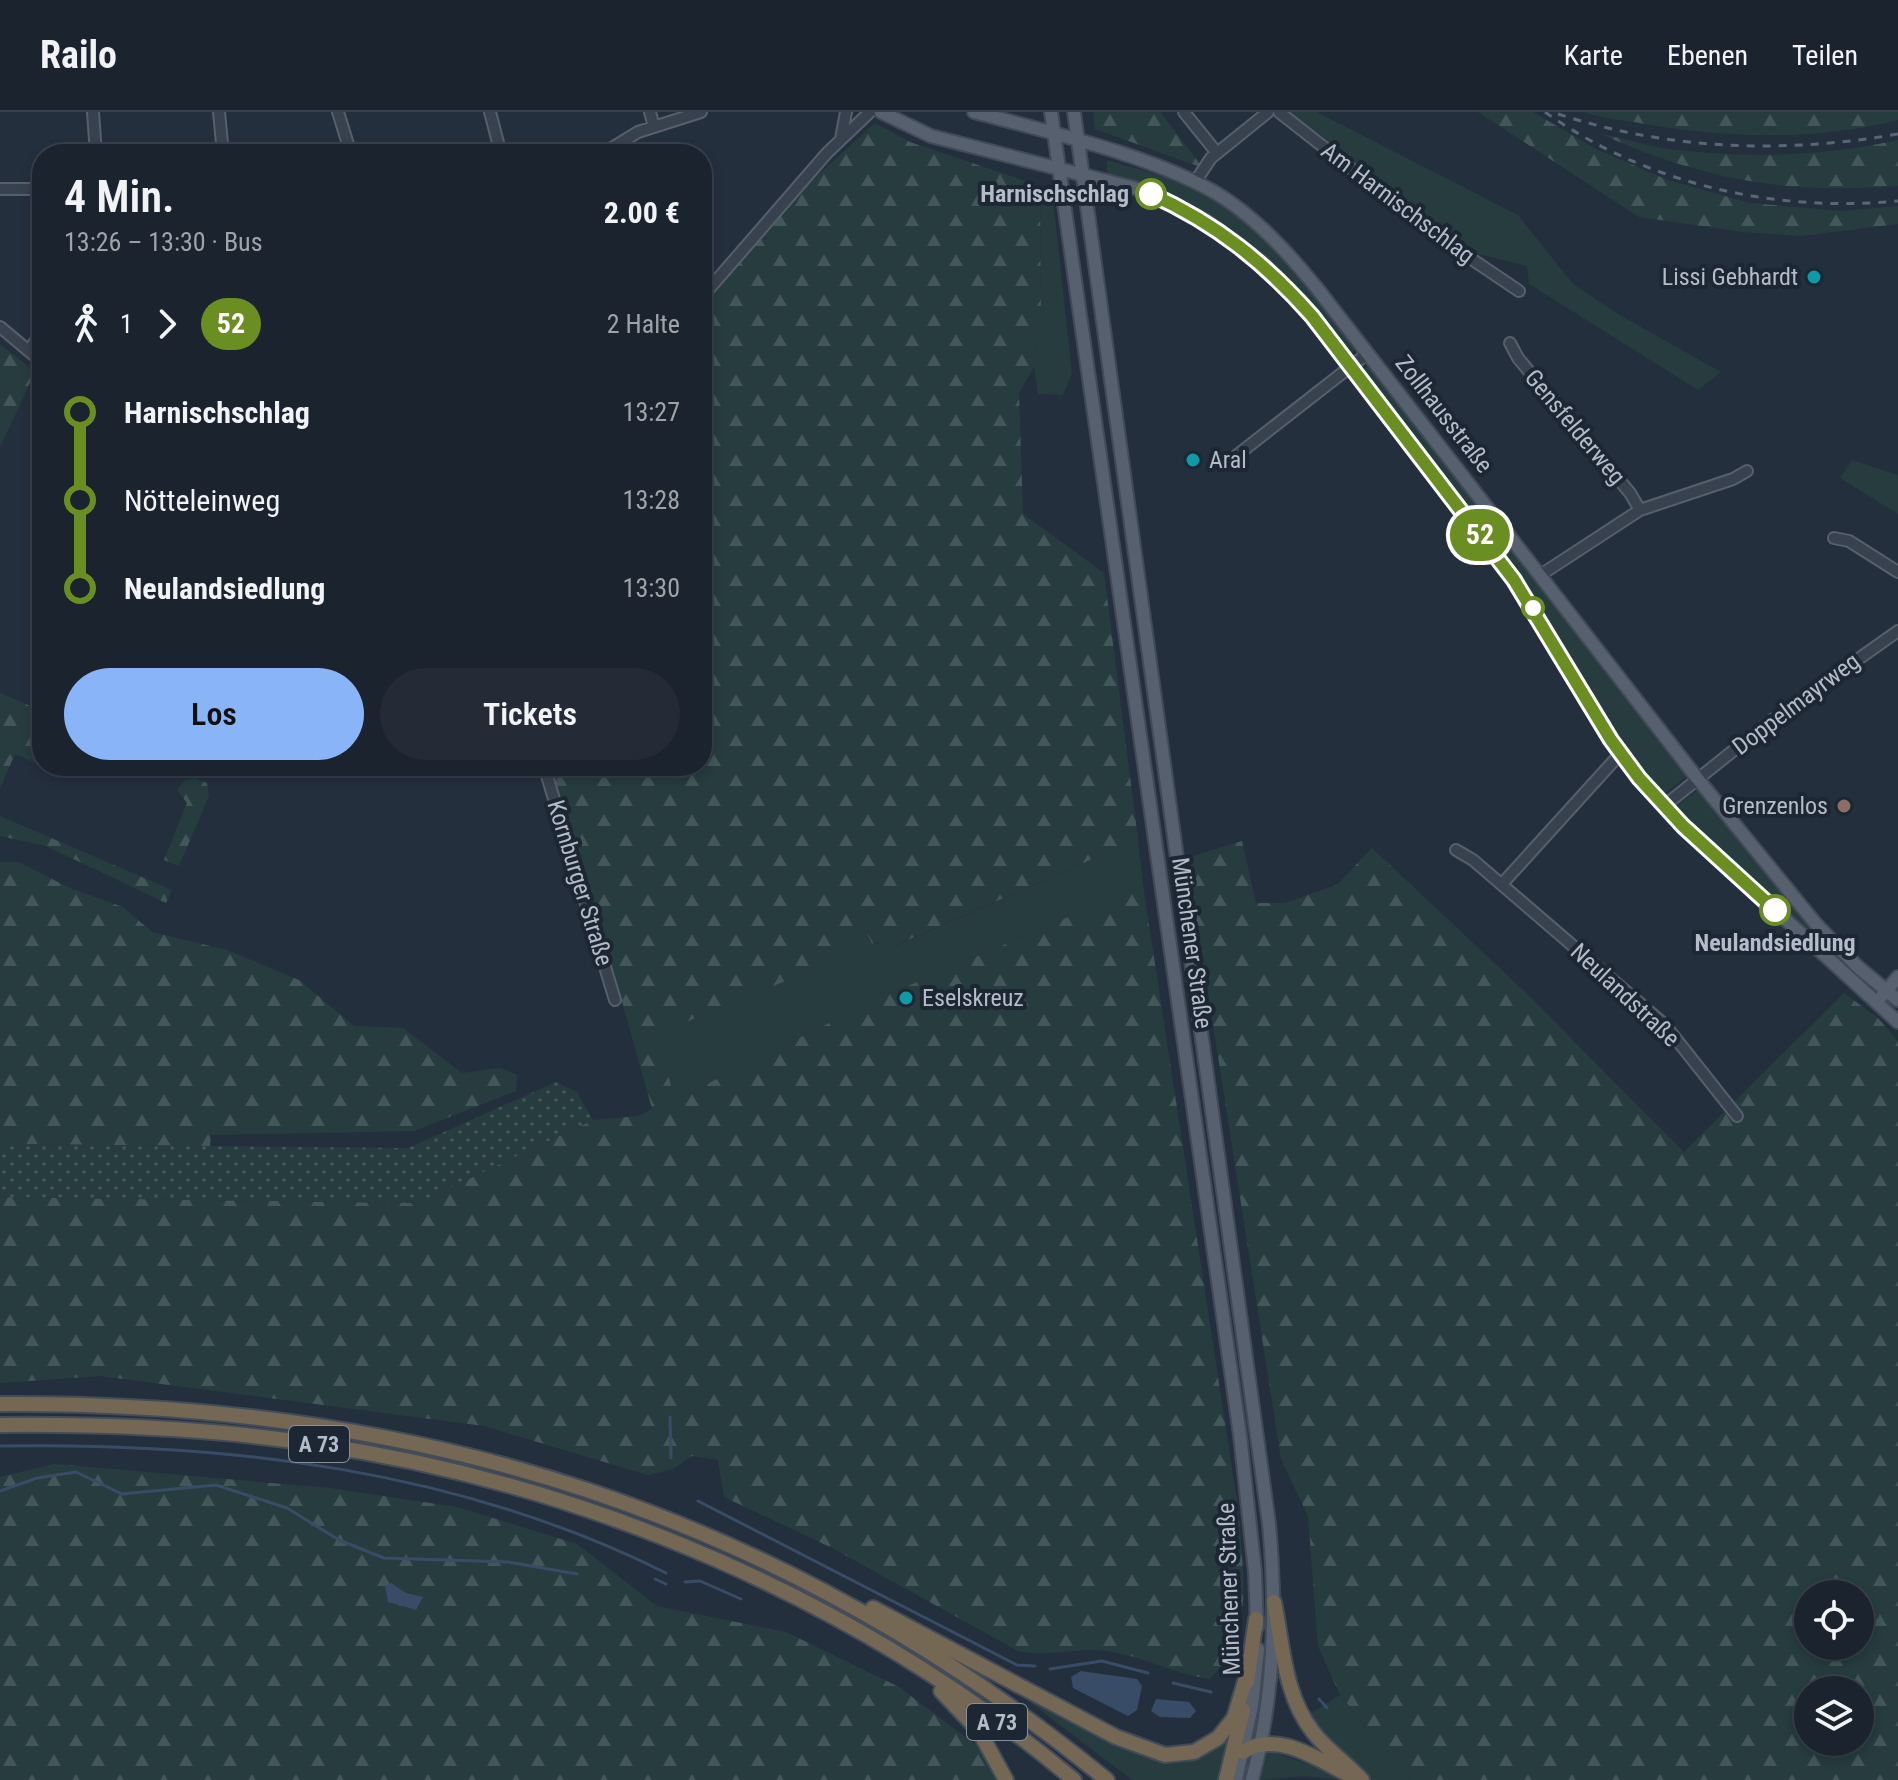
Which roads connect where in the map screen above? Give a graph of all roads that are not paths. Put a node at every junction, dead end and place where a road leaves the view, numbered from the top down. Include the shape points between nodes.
1 (93, 112) edge
2 (219, 112) edge
3 (338, 112) edge
4 (490, 112) edge
5 (650, 112) edge
6 (701, 112) edge
7 (846, 112) edge
8 (870, 112) edge
9 (881, 112) edge
10 (974, 112) edge
11 (1051, 112) edge
12 (1074, 112) edge
13 (1184, 112) edge
14 (1268, 112) edge
15 (1279, 112) edge
16 (654, 127) junction
17 (1054, 134) junction
18 (841, 139) junction
19 (1078, 142) junction
20 (95, 144) edge
21 (222, 144) edge
22 (347, 144) edge
23 (498, 144) edge
24 (621, 144) edge
25 (1217, 153) junction
26 (1060, 169) junction
27 (1082, 173) junction
28 (1195, 182) junction
29 (0, 189) edge
30 (32, 189) edge
31 (712, 286) edge
32 (1519, 291) dead end
33 (0, 327) edge
34 (1510, 343) dead end
35 (32, 346) edge
36 (29, 351) junction
37 (1368, 353) junction
38 (32, 354) edge
39 (1352, 367) junction
40 (1236, 456) dead end
41 (1747, 471) dead end
42 (1640, 510) junction
43 (1834, 538) dead end
44 (1898, 572) edge
45 (1542, 574) junction
46 (1898, 632) edge
47 (1620, 754) junction
48 (547, 776) edge
49 (1697, 778) junction
50 (1664, 806) junction
51 (1456, 850) dead end
52 (1502, 884) junction
53 (1827, 946) junction
54 (1898, 977) edge
55 (1887, 990) junction
56 (615, 1000) dead end
57 (1898, 1000) edge
58 (1877, 1002) junction
59 (1898, 1022) edge
60 (1737, 1116) dead end
61 (0, 1404) edge
62 (0, 1425) edge
63 (824, 1590) junction
64 (1274, 1602) junction
65 (1256, 1619) joint
66 (918, 1668) junction
67 (1245, 1705) junction
68 (1261, 1744) junction
69 (1243, 1752) junction
70 (1006, 1780) edge
71 (1074, 1780) edge
72 (1107, 1780) edge
73 (1226, 1780) edge
74 (1236, 1780) edge
75 (1252, 1780) edge
76 (1360, 1780) edge

1 - 20 street
2 - 21 street
3 - 22 street
4 - 23 street
5 - 16 street
6 - 16 street
7 - 18 street
8 - 18 street
9 - 26 main road, Zollhausstraße via 931,136
10 - 17 main road, Zollhausstraße
11 - 17 main road, Münchener Straße
12 - 19 main road, Münchener Straße
13 - 25 street
14 - 25 street
15 - 32 street, Am Harnischschlag via 1420,224
16 - 24 street
17 - 19 main road, Zollhausstraße
17 - 26 main road, Münchener Straße
18 - 31 street
19 - 27 main road, Münchener Straße
19 - 28 main road, Zollhausstraße
25 - 28 street
26 - 27 main road, Zollhausstraße
26 - 65 main road, Münchener Straße via 1240,1435
27 - 39 main road, Zollhausstraße via 1151,194 1234,240 1286,287
27 - 64 main road, Münchener Straße via 1264,1476
28 - 37 main road, Zollhausstraße via 1235,206 1280,245
29 - 30 street
33 - 36 street
34 - 42 street, Gensfelderweg
35 - 36 street
36 - 38 street
37 - 39 street
37 - 45 main road, Zollhausstraße
39 - 40 street
39 - 47 main road, Zollhausstraße via 1524,594
41 - 42 street
42 - 45 street
43 - 44 street via 1849,541
45 - 49 main road, Zollhausstraße
46 - 49 street, Doppelmayrweg
47 - 50 main road, Zollhausstraße
47 - 52 street
48 - 56 street, Kornburger Straße
49 - 50 street, Doppelmayrweg
49 - 53 main road, Zollhausstraße
50 - 53 main road, Zollhausstraße
51 - 52 street, Neulandstraße
52 - 60 street, Neulandstraße via 1665,1025
53 - 55 main road, Zollhausstraße
53 - 58 main road, Zollhausstraße
54 - 55 main road
55 - 57 main road, Zollhausstraße
55 - 58 main road
58 - 59 main road, Zollhausstraße
61 - 63 highway, A 73 via 183,1409 359,1430 581,1486 681,1523
62 - 66 highway, A 73 via 172,1429 342,1448 519,1489 678,1544 811,1606
63 - 67 highway via 893,1616 1149,1751 1175,1755 1203,1749 1225,1732
63 - 72 highway, A 73 via 956,1668
64 - 68 main road, Münchener Straße
64 - 76 highway via 1288,1679 1301,1714
65 - 67 highway
66 - 70 highway via 979,1731
66 - 71 highway, A 73
67 - 69 main road, Münchener Straße
67 - 73 highway
68 - 69 highway
68 - 75 main road, Münchener Straße
68 - 76 highway via 1308,1754
69 - 74 main road, Münchener Straße

